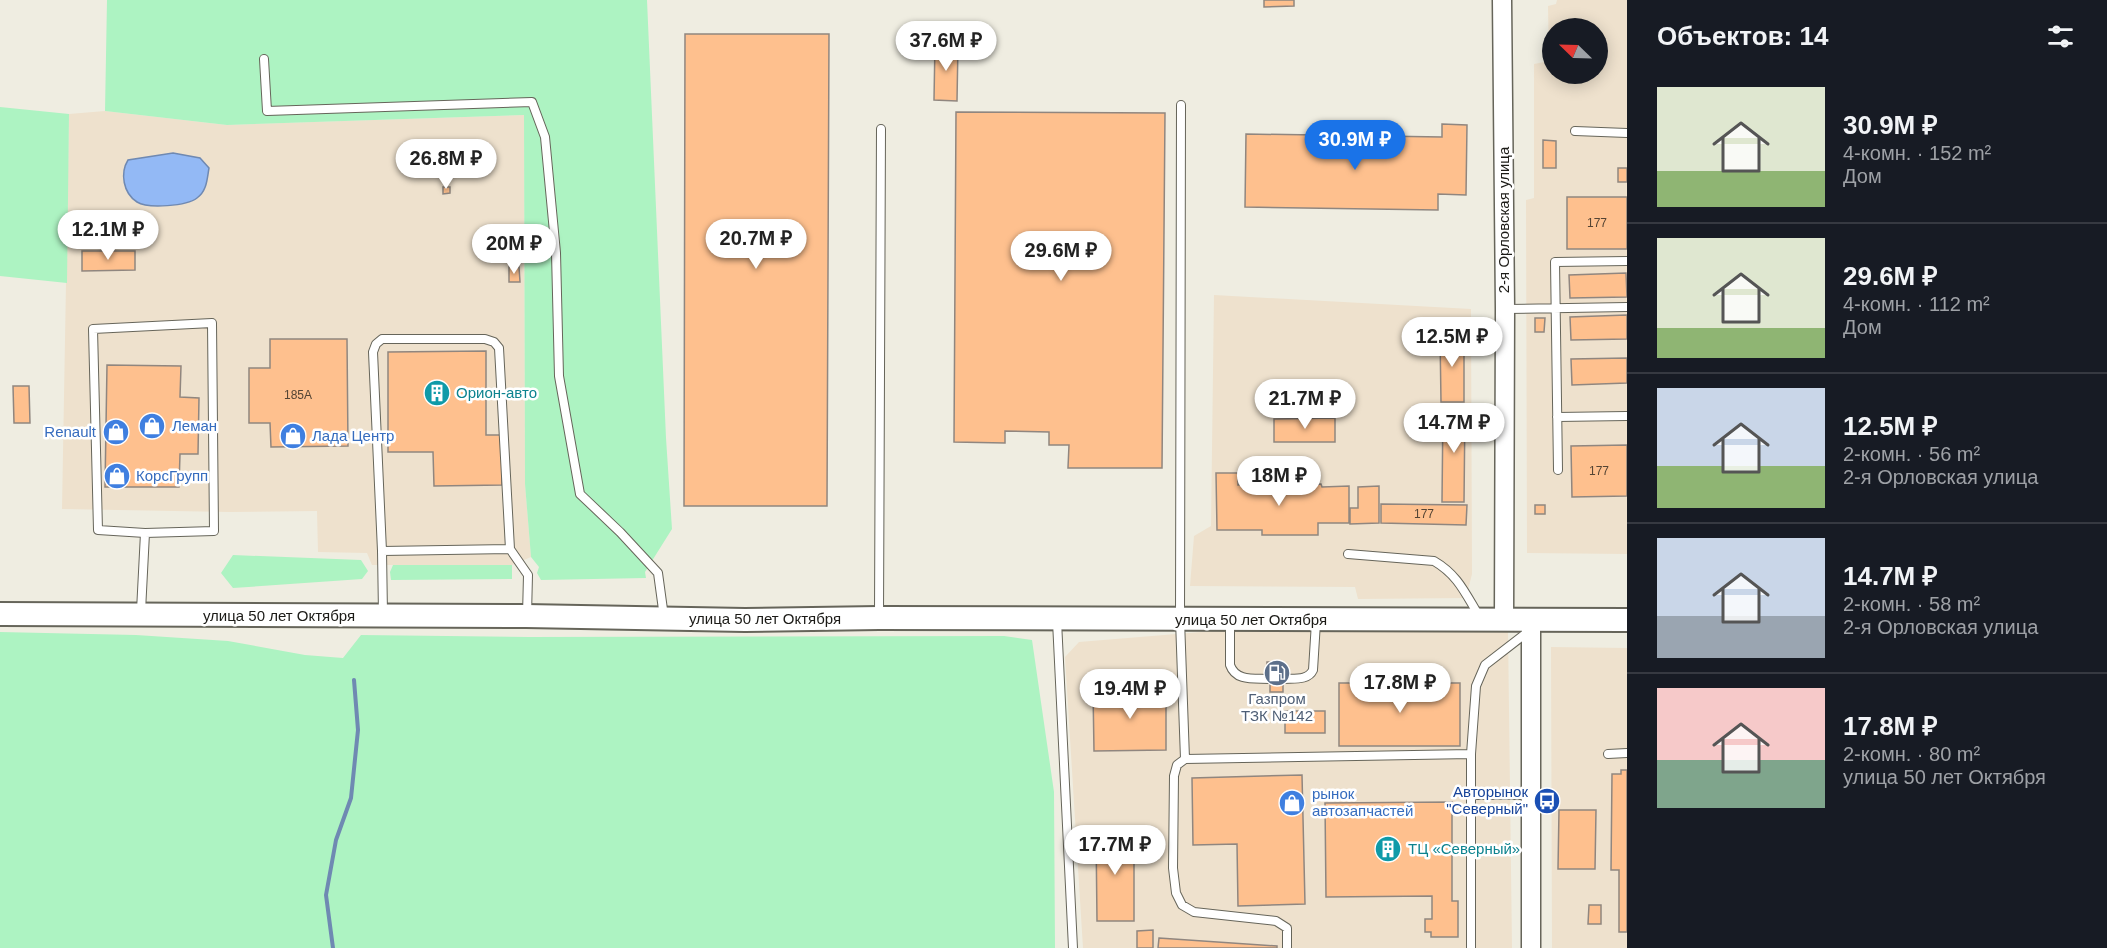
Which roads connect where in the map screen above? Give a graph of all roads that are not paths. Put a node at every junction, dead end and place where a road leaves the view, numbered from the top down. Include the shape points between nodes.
1 (1502, 0) edge
2 (264, 59) dead end
3 (1181, 105) dead end
4 (881, 129) dead end
5 (1575, 130) dead end
6 (1627, 133) edge
7 (1627, 261) edge
8 (1627, 307) edge
9 (1556, 308) junction
10 (1505, 309) junction
11 (1627, 416) edge
12 (1557, 417) junction
13 (1558, 470) dead end
14 (145, 533) junction
15 (510, 549) junction
16 (382, 551) junction
17 (1348, 554) dead end
18 (527, 608) junction
19 (0, 614) edge
20 (141, 616) junction
21 (383, 616) junction
22 (879, 618) junction
23 (665, 619) junction
24 (1057, 619) junction
25 (1230, 619) junction
26 (1180, 620) junction
27 (1316, 620) junction
28 (1481, 620) junction
29 (1504, 620) junction
30 (1627, 620) edge
31 (1531, 625) junction
32 (1270, 679) dead end
33 (1283, 679) dead end
34 (1627, 753) edge
35 (1471, 754) junction
36 (1608, 754) dead end
37 (1185, 759) junction
38 (1471, 795) junction
39 (1530, 795) junction
40 (1073, 948) edge
41 (1287, 948) edge
42 (1471, 948) edge
43 (1531, 948) edge

1 - 10 street, 2-я Орловская улица
2 - 23 lane via 267,111 532,102 545,137 556,253 559,376 580,494 658,573
3 - 26 lane
4 - 22 lane
5 - 6 lane
7 - 9 lane via 1556,262
8 - 9 lane
9 - 10 lane
9 - 12 lane
10 - 29 street, 2-я Орловская улица
11 - 12 lane
12 - 13 lane
14 - 14 lane via 214,531 212,323 93,329 98,530
14 - 20 lane
15 - 16 lane
15 - 16 lane via 499,348 485,339 382,339 373,352
15 - 18 lane via 528,575
16 - 21 lane
17 - 28 lane via 1434,561 1457,578
18 - 21 main road, улица 50 лет Октября
18 - 23 main road, улица 50 лет Октября
19 - 20 main road, улица 50 лет Октября
20 - 21 main road, улица 50 лет Октября
22 - 23 main road, улица 50 лет Октября
22 - 24 main road, улица 50 лет Октября
24 - 26 main road, улица 50 лет Октября
24 - 40 lane
25 - 26 main road, улица 50 лет Октября
25 - 27 main road, улица 50 лет Октября
25 - 32 lane via 1232,672 1240,677
26 - 37 lane
27 - 28 main road, улица 50 лет Октября
27 - 33 lane via 1311,674
28 - 29 main road, улица 50 лет Октября
29 - 31 main road, улица 50 лет Октября
30 - 31 main road, улица 50 лет Октября
31 - 35 lane via 1485,665 1476,686
31 - 39 street
34 - 36 lane
35 - 37 lane
35 - 38 lane
37 - 41 lane via 1177,765 1174,776 1173,868 1182,905 1194,912 1276,921 1287,928
38 - 39 lane
38 - 42 lane
39 - 43 street

